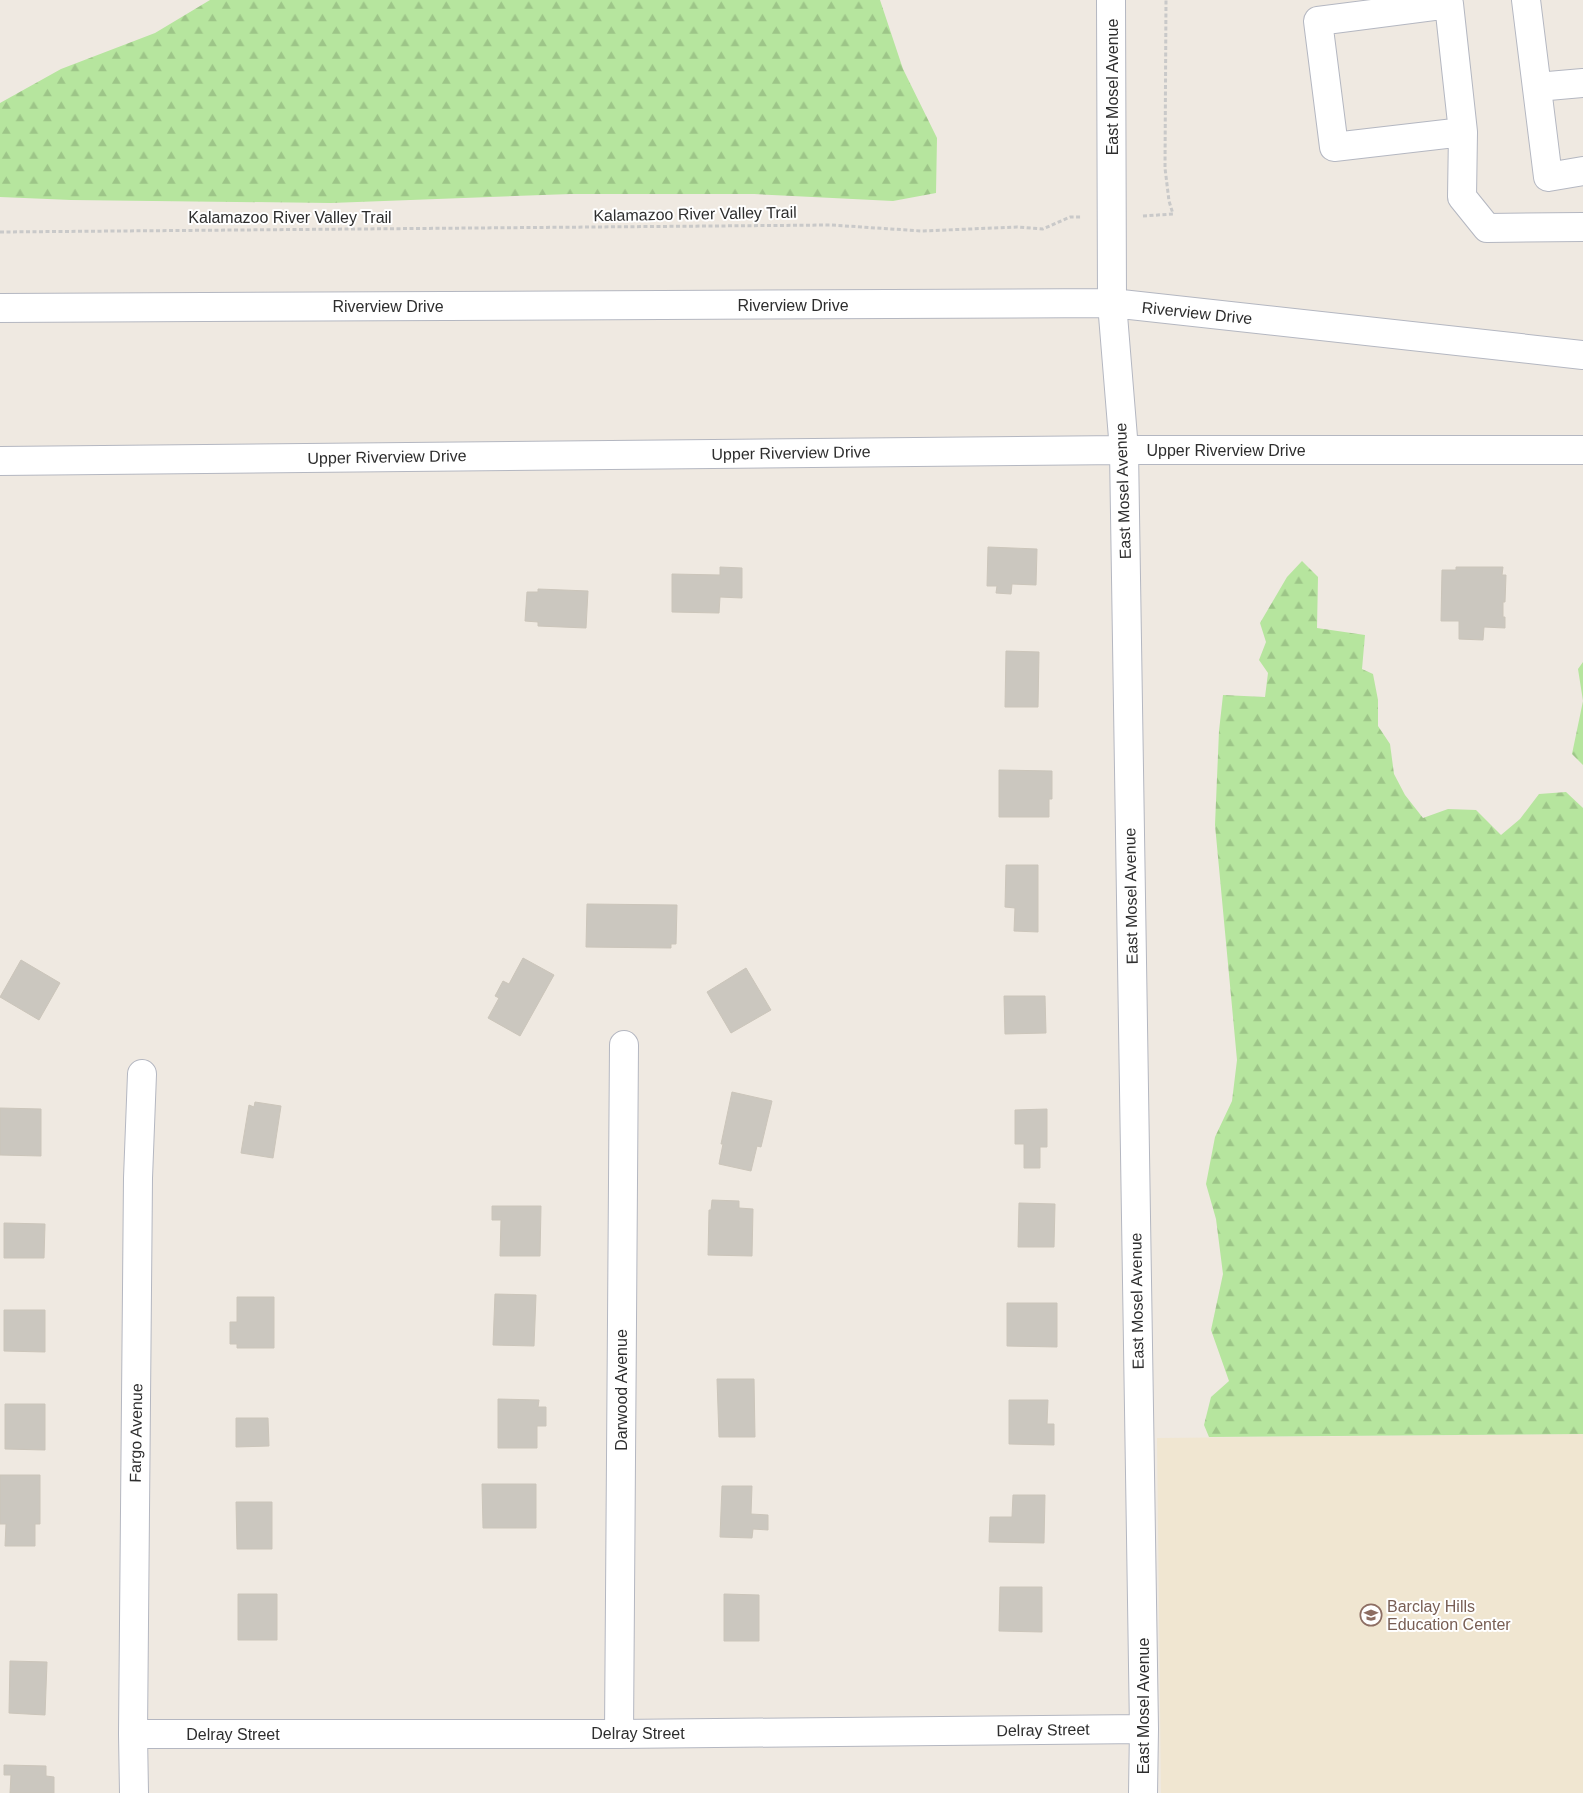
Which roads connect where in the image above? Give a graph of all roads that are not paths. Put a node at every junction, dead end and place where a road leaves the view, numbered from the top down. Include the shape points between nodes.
1 (1111, 0) edge
2 (1526, 0) edge
3 (1583, 83) edge
4 (1537, 87) junction
5 (1463, 132) junction
6 (1583, 171) edge
7 (1583, 227) edge
8 (1112, 304) junction
9 (0, 308) edge
10 (1583, 355) edge
11 (1124, 450) junction
12 (1583, 450) edge
13 (0, 461) edge
14 (624, 1046) dead end
15 (142, 1074) dead end
16 (1144, 1729) junction
17 (133, 1734) junction
18 (619, 1734) junction
19 (134, 1793) edge
20 (1143, 1793) edge

1 - 8 street, East Mosel Avenue
2 - 4 street
3 - 4 street
4 - 6 street via 1548,178
5 - 5 street via 1449,4 1318,21 1334,147
5 - 7 street via 1462,197 1487,228
8 - 9 street, Riverview Drive
8 - 10 street, Riverview Drive
8 - 11 street, East Mosel Avenue
11 - 12 street, Upper Riverview Drive
11 - 13 street, Upper Riverview Drive
11 - 16 street, East Mosel Avenue
14 - 18 street, Darwood Avenue
15 - 17 street, Fargo Avenue via 138,1178
16 - 18 street, Delray Street
16 - 20 street, East Mosel Avenue
17 - 18 street, Delray Street
17 - 19 street, Fargo Avenue

